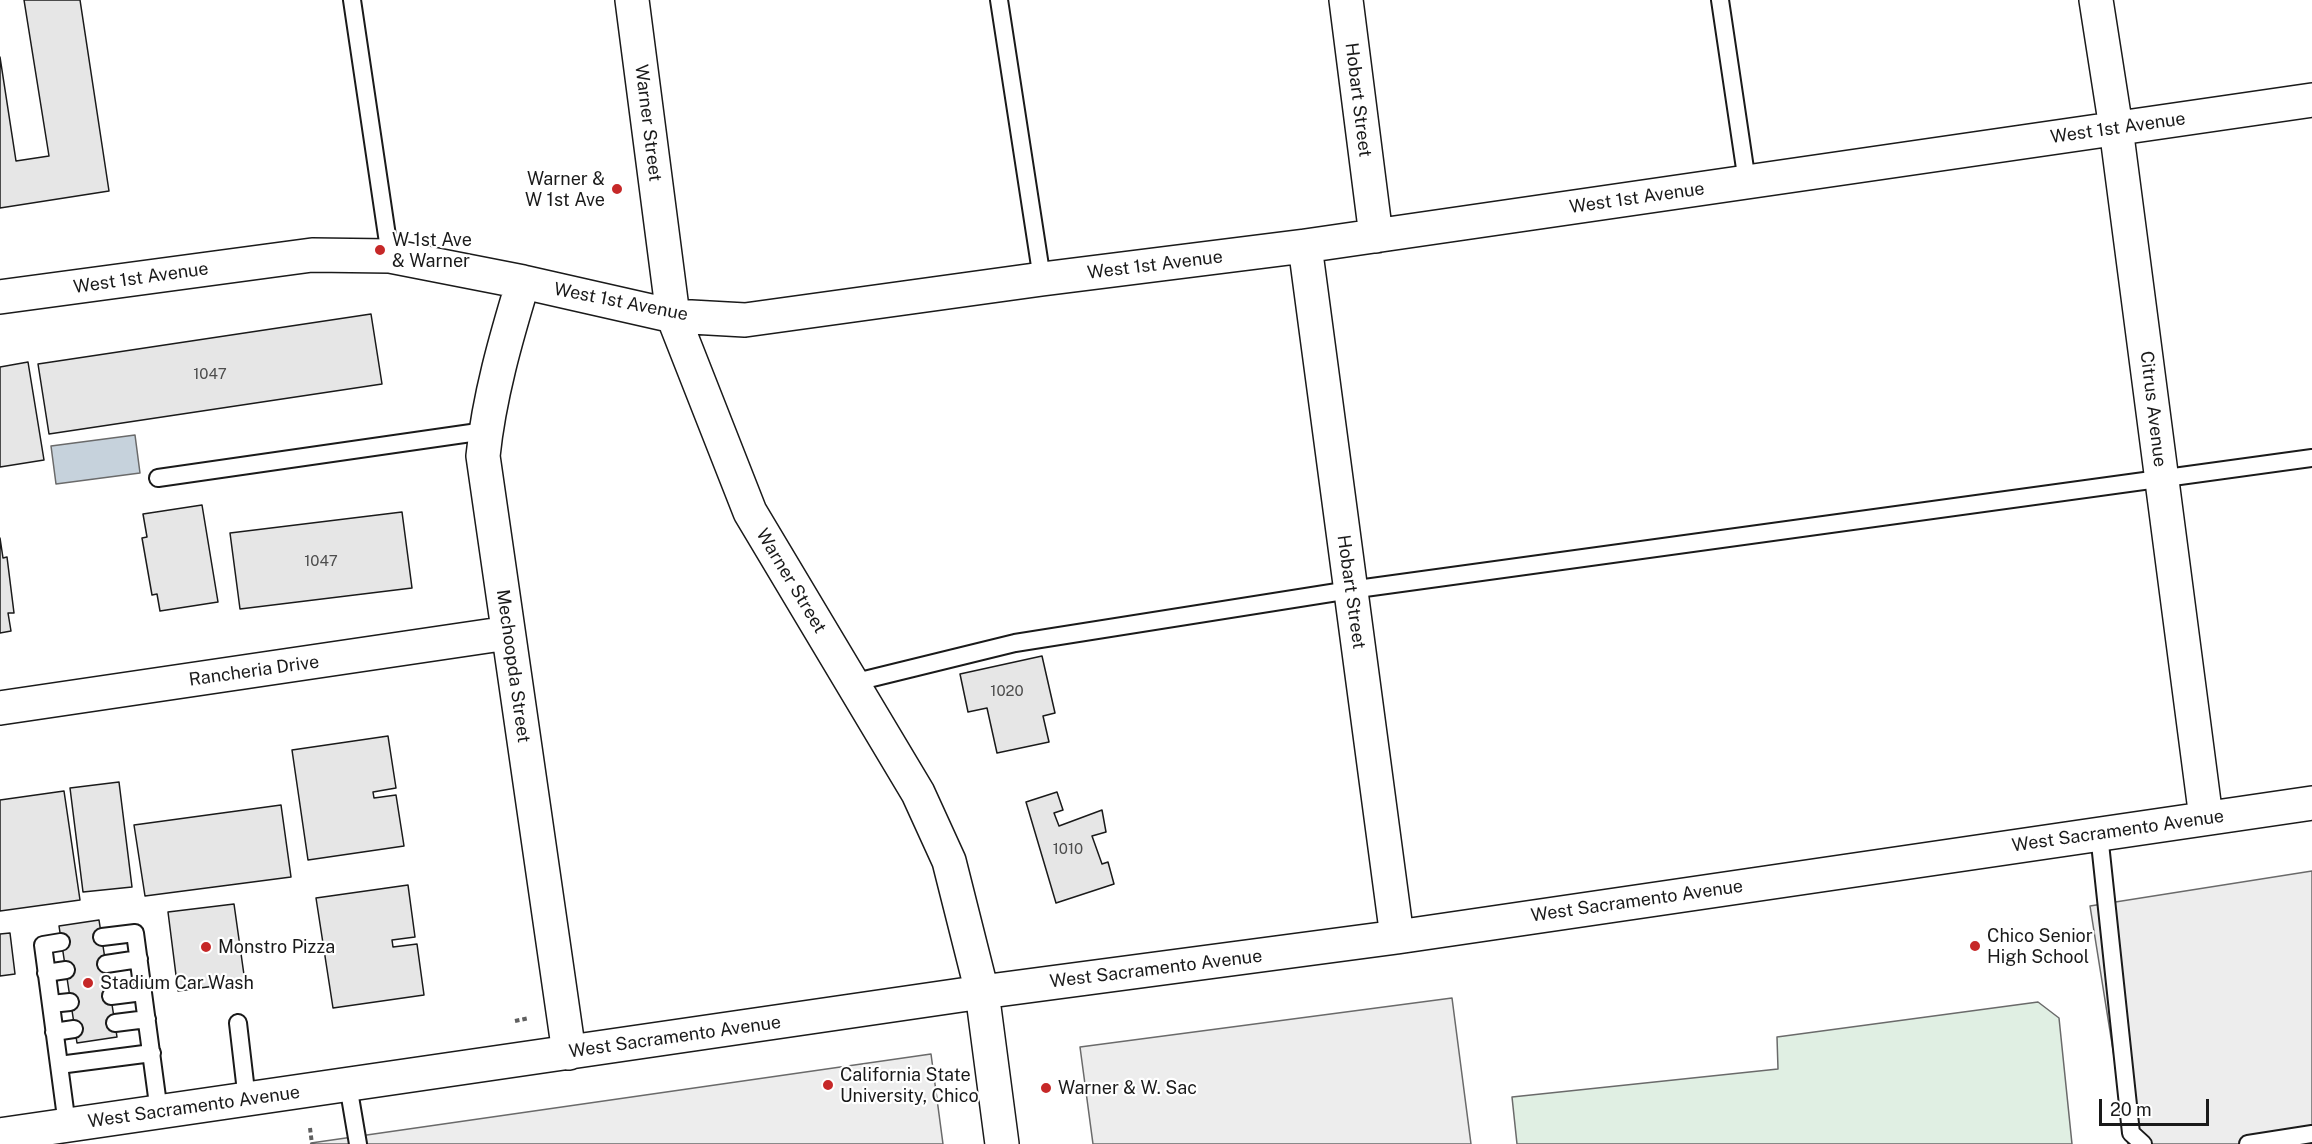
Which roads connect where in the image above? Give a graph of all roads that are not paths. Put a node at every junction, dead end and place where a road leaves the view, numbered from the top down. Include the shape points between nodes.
1 (352, 0) edge
2 (632, 0) edge
3 (999, 0) edge
4 (1346, 0) edge
5 (1720, 0) edge
6 (2096, 0) edge
7 (2312, 100) edge
8 (2116, 128) junction
9 (1747, 182) junction
10 (1376, 236) junction
11 (1305, 246) junction
12 (390, 256) junction
13 (1042, 279) junction
14 (523, 282) junction
15 (0, 297) edge
16 (673, 316) junction
17 (485, 431) junction
18 (2312, 458) edge
19 (158, 478) dead end
20 (2162, 478) junction
21 (1350, 590) junction
22 (508, 633) junction
23 (852, 683) junction
24 (0, 708) edge
25 (2312, 802) edge
26 (2206, 818) junction
27 (2099, 834) junction
28 (102, 937) dead end
29 (1396, 937) junction
30 (61, 942) dead end
31 (139, 959) junction
32 (106, 964) dead end
33 (66, 970) dead end
34 (46, 973) junction
35 (143, 992) junction
36 (982, 992) junction
37 (111, 996) dead end
38 (70, 1002) dead end
39 (51, 1004) junction
40 (147, 1019) junction
41 (115, 1023) dead end
42 (238, 1023) dead end
43 (74, 1029) dead end
44 (54, 1032) junction
45 (152, 1053) junction
46 (569, 1053) junction
47 (59, 1065) junction
48 (348, 1085) junction
49 (247, 1100) junction
50 (159, 1113) junction
51 (67, 1125) junction
52 (2312, 1134) edge
53 (0, 1135) edge
54 (358, 1144) edge
55 (1002, 1144) edge
56 (2143, 1144) edge
57 (2248, 1144) edge

1 - 12 lane
2 - 16 street, Warner Street
3 - 13 lane
4 - 10 street, Hobart Street
5 - 9 lane
6 - 8 street, Citrus Avenue
7 - 8 street, West 1st Avenue
8 - 9 street, West 1st Avenue
8 - 20 street, Citrus Avenue
9 - 10 street, West 1st Avenue
10 - 11 street, West 1st Avenue
11 - 13 street, West 1st Avenue
11 - 21 street, Hobart Street
12 - 14 street, West 1st Avenue
12 - 15 street, West 1st Avenue via 312,255
13 - 16 street, West 1st Avenue via 745,320
14 - 16 street, West 1st Avenue
14 - 17 street, Mechoopda Street
16 - 23 street, Warner Street via 750,512
17 - 19 lane
17 - 22 street, Mechoopda Street via 483,456
18 - 20 lane
20 - 21 lane
20 - 26 street, Citrus Avenue
21 - 23 lane via 1015,643
21 - 29 street, Hobart Street
22 - 24 street, Rancheria Drive
22 - 46 street, Mechoopda Street
23 - 36 street, Warner Street via 918,793 949,861
25 - 26 street, West Sacramento Avenue
26 - 27 street, West Sacramento Avenue
27 - 29 street, West Sacramento Avenue
27 - 56 lane via 2131,1133
28 - 31 lane via 135,933
29 - 36 street, West Sacramento Avenue
30 - 34 lane via 43,945
31 - 32 lane
31 - 35 lane
33 - 34 lane
34 - 39 lane
35 - 37 lane
35 - 40 lane
36 - 46 street, West Sacramento Avenue
36 - 55 street, Warner Street
38 - 39 lane
39 - 44 lane
40 - 41 lane
40 - 45 lane
42 - 49 lane
43 - 44 lane
44 - 47 lane
45 - 47 lane
45 - 50 lane
46 - 48 street, West Sacramento Avenue
47 - 51 lane
48 - 49 street, West Sacramento Avenue
48 - 54 lane
49 - 50 street, West Sacramento Avenue
50 - 51 street, West Sacramento Avenue
51 - 53 street, West Sacramento Avenue
52 - 57 lane

